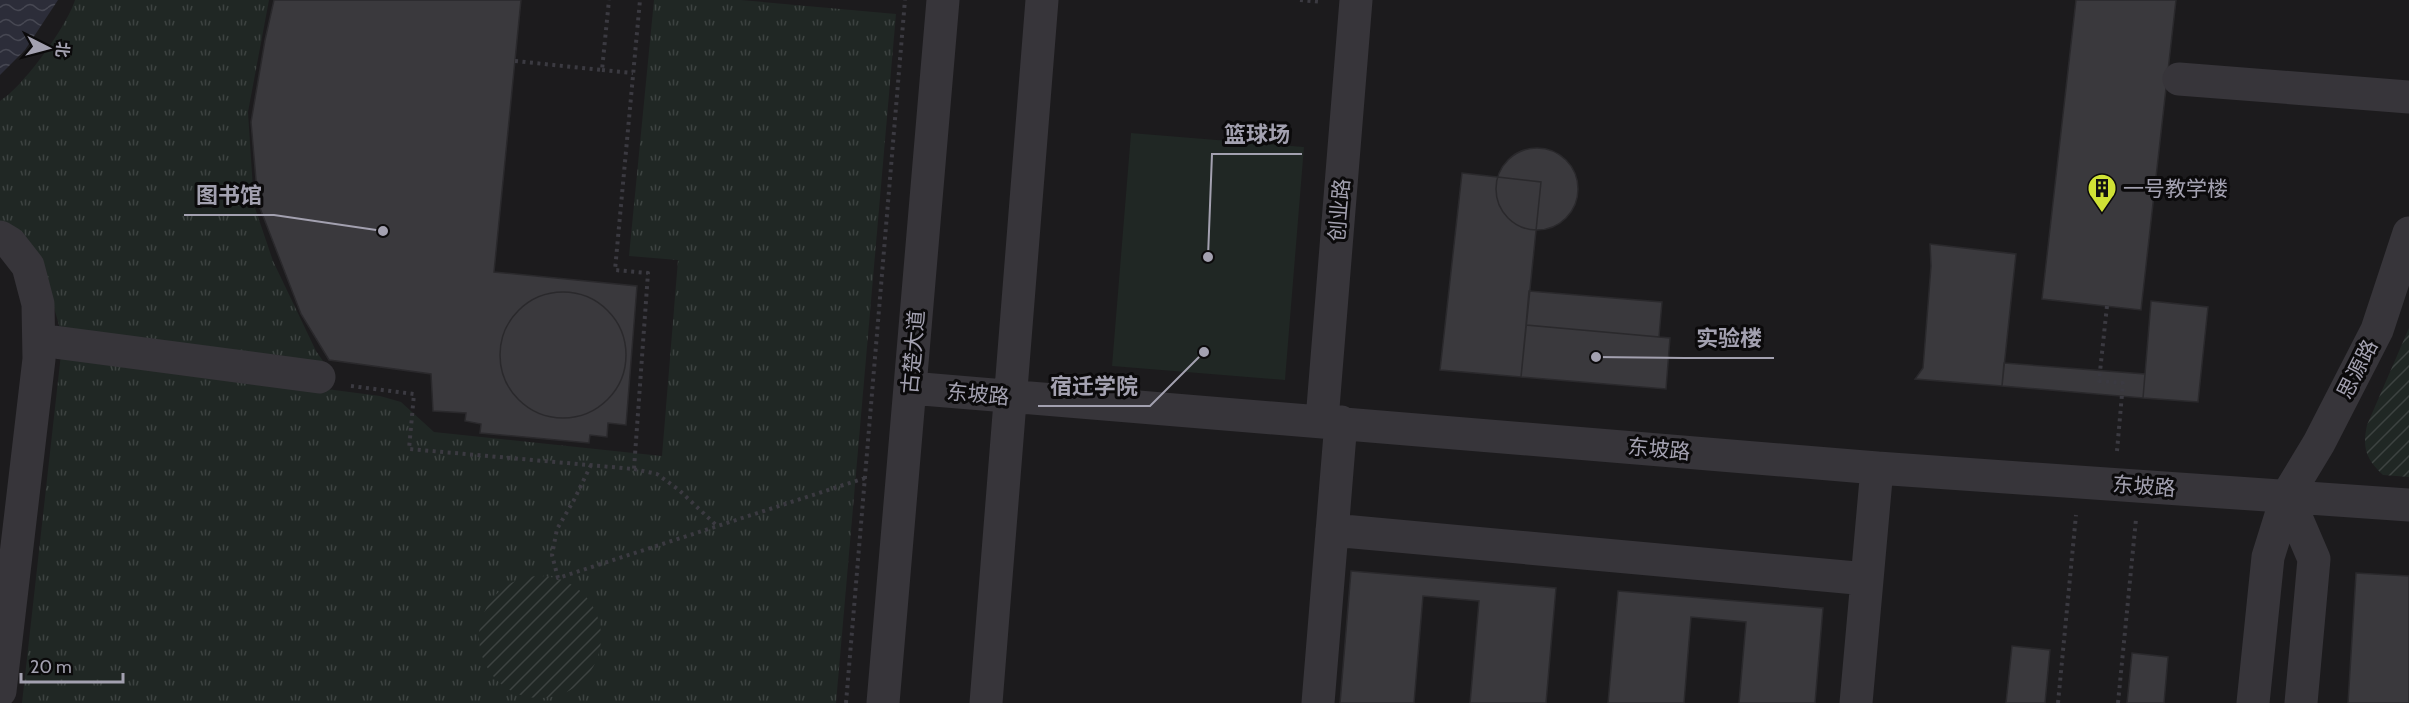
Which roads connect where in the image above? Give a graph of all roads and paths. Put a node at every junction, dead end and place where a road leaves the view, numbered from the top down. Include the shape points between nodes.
1 (609, 0) edge
2 (640, 0) edge
3 (905, 0) edge
4 (943, 0) edge
5 (1042, 0) edge
6 (1356, 0) edge
7 (515, 61) dead end
8 (602, 70) junction
9 (633, 73) junction
10 (2179, 79) dead end
11 (2409, 97) edge
12 (2409, 233) edge
13 (0, 237) edge
14 (2107, 306) dead end
15 (39, 340) junction
16 (319, 377) joint
17 (910, 388) junction
18 (1011, 396) junction
19 (1331, 421) junction
20 (591, 465) junction
21 (1877, 468) junction
22 (634, 469) junction
23 (865, 478) junction
24 (2079, 482) junction
25 (2127, 485) junction
26 (2287, 496) junction
27 (2409, 505) edge
28 (717, 526) junction
29 (1332, 530) junction
30 (1867, 579) junction
31 (0, 690) edge
32 (846, 703) edge
33 (883, 703) edge
34 (986, 703) edge
35 (1318, 703) edge
36 (1856, 703) edge
37 (2058, 703) edge
38 (2118, 703) edge
39 (2253, 703) edge
40 (2301, 703) edge

1 - 8 path
2 - 9 path
3 - 23 path
4 - 17 lane, 古楚大道
5 - 18 lane
6 - 19 lane, 创业路
7 - 8 path
8 - 9 path
9 - 22 path via 615,270 648,273
10 - 11 lane
12 - 26 lane, 思源路 via 2377,330
13 - 15 lane via 10,243 28,266 38,304
14 - 25 path via 2099,381 2123,383
15 - 16 lane
15 - 31 lane
16 - 20 path via 334,384 414,394 409,449
17 - 18 lane, 东坡路
17 - 33 lane, 古楚大道
18 - 19 lane, 东坡路
18 - 34 lane
19 - 21 lane, 东坡路
19 - 29 lane, 创业路
20 - 22 path
20 - 28 path via 557,529 552,555 558,578
21 - 24 lane, 东坡路
21 - 30 lane
22 - 28 path via 657,474
23 - 28 path
23 - 32 path
24 - 25 lane, 东坡路
24 - 37 path
25 - 26 lane, 东坡路
25 - 38 path
26 - 27 lane, 东坡路
26 - 39 lane, 思源路 via 2268,557
26 - 40 lane via 2314,559
29 - 30 lane
29 - 35 lane, 创业路
30 - 36 lane

